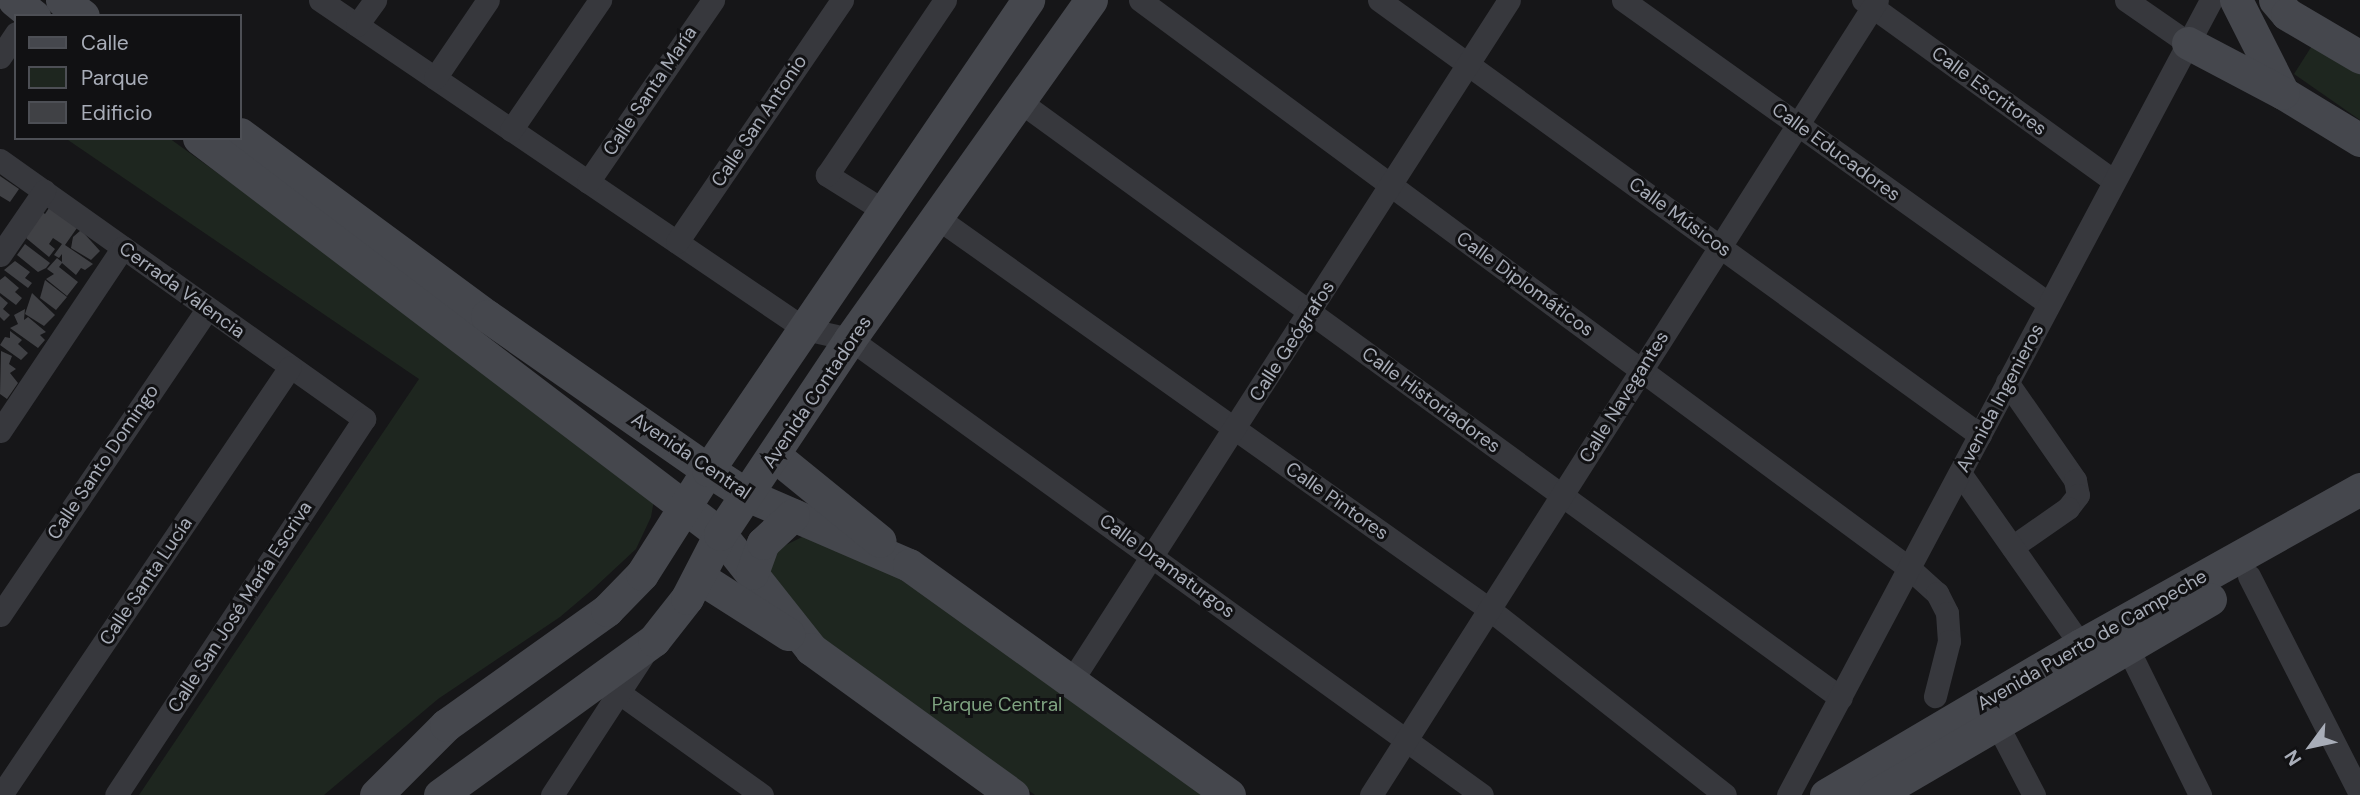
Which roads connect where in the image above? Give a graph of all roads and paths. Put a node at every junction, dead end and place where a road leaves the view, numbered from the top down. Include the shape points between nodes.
1 (62, 0) edge
2 (320, 0) edge
3 (374, 0) edge
4 (488, 0) edge
5 (600, 0) edge
6 (713, 0) edge
7 (842, 0) edge
8 (946, 0) edge
9 (1028, 0) edge
10 (1091, 0) edge
11 (1140, 0) edge
12 (1379, 0) edge
13 (1509, 0) edge
14 (1623, 0) edge
15 (2126, 0) edge
16 (2211, 0) edge
17 (2236, 0) edge
18 (2275, 0) edge
19 (1871, 2) edge
20 (80, 14) edge
21 (357, 25) junction
22 (14, 32) edge
23 (2188, 43) junction
24 (0, 57) edge
25 (2360, 57) edge
26 (1468, 65) junction
27 (435, 78) junction
28 (2283, 93) junction
29 (1022, 103) junction
30 (1798, 124) junction
31 (511, 130) junction
32 (242, 135) edge
33 (202, 140) edge
34 (2360, 140) edge
35 (0, 160) edge
36 (2114, 181) junction
37 (588, 182) junction
38 (1391, 185) junction
39 (44, 191) junction
40 (886, 212) junction
41 (939, 219) junction
42 (677, 243) junction
43 (1720, 246) junction
44 (122, 247) junction
45 (0, 255) edge
46 (2049, 304) junction
47 (207, 309) junction
48 (1310, 313) junction
49 (805, 329) junction
50 (850, 339) junction
51 (290, 367) junction
52 (1642, 369) junction
53 (2007, 382) junction
54 (750, 409) junction
55 (364, 419) joint
56 (1236, 429) junction
57 (0, 431) edge
58 (1980, 435) junction
59 (779, 448) junction
60 (708, 470) junction
61 (1960, 472) junction
62 (2360, 489) edge
63 (1562, 494) junction
64 (747, 495) junction
65 (687, 508) junction
66 (2360, 512) edge
67 (793, 515) junction
68 (720, 534) junction
69 (2012, 547) junction
70 (1153, 556) junction
71 (909, 565) junction
72 (1909, 568) junction
73 (752, 573) junction
74 (642, 574) junction
75 (2249, 576) junction
76 (693, 587) junction
77 (1489, 609) junction
78 (0, 615) edge
79 (654, 640) junction
80 (2081, 645) junction
81 (2127, 647) junction
82 (811, 649) junction
83 (1072, 680) junction
84 (618, 692) junction
85 (1935, 696) dead end
86 (1841, 698) junction
87 (1990, 712) junction
88 (1406, 740) junction
89 (1003, 792) edge
90 (2360, 794) edge
91 (1, 795) edge
92 (116, 795) edge
93 (376, 795) edge
94 (440, 795) edge
95 (552, 795) edge
96 (762, 795) edge
97 (1229, 795) edge
98 (1371, 795) edge
99 (1482, 795) edge
100 (1725, 795) edge
101 (1788, 795) edge
102 (1826, 795) edge
103 (1874, 795) edge
104 (2034, 795) edge
105 (2200, 795) edge

1 - 20 main road
2 - 21 street
3 - 21 street
4 - 27 street
5 - 31 street
6 - 37 street, Calle Santa María
7 - 42 street, Calle San Antonio
8 - 40 street via 827,175
9 - 40 main road
10 - 29 main road, Avenida Contadores
11 - 38 street, Calle Diplomáticos
12 - 26 street, Calle Músicos
13 - 26 street, Calle Geógrafos
14 - 30 street, Calle Educadores
15 - 23 street
16 - 23 street, Avenida Ingenieros
17 - 28 main road
18 - 25 main road via 2287,14
19 - 30 street, Calle Navegantes
19 - 36 street, Calle Escritores
21 - 27 street
22 - 24 street
23 - 28 main road
23 - 36 street, Avenida Ingenieros
26 - 38 street, Calle Geógrafos
26 - 43 street, Calle Músicos
27 - 31 street
28 - 34 main road
29 - 41 main road, Avenida Contadores
29 - 48 street, Calle Historiadores
30 - 43 street, Calle Navegantes
30 - 46 street, Calle Educadores
31 - 37 street
32 - 60 main road, Avenida Central via 487,316
33 - 65 main road, Avenida Central
35 - 39 street, Cerrada Valencia
36 - 46 street, Avenida Ingenieros
37 - 42 street
38 - 48 street, Calle Geógrafos
38 - 52 street, Calle Diplomáticos
39 - 44 street, Cerrada Valencia
39 - 45 street
40 - 49 main road
41 - 50 main road, Avenida Contadores
41 - 56 street, Calle Pintores
42 - 49 street
43 - 52 street, Calle Navegantes
43 - 58 street, Calle Músicos
44 - 47 street, Cerrada Valencia
44 - 57 street
46 - 53 street, Avenida Ingenieros
47 - 51 street, Cerrada Valencia
47 - 78 street, Calle Santo Domingo
48 - 56 street, Calle Geógrafos
48 - 63 street, Calle Historiadores
49 - 50 street
49 - 54 main road
50 - 59 main road, Avenida Contadores
50 - 70 street, Calle Dramaturgos
51 - 55 street, Cerrada Valencia
51 - 91 street, Calle Santa Lucía
52 - 63 street, Calle Navegantes
52 - 72 street, Calle Diplomáticos
53 - 58 street, Avenida Ingenieros
53 - 69 street via 2075,480 2078,495 2068,508
54 - 59 main road via 748,429 755,438
54 - 60 main road
55 - 92 street, Calle San José María Escriva
56 - 70 street, Calle Geógrafos
56 - 77 street, Calle Pintores
58 - 61 street, Avenida Ingenieros
59 - 64 main road, Avenida Contadores
59 - 71 main road
60 - 64 main road, Avenida Central
60 - 65 main road
61 - 69 street
61 - 72 street, Avenida Ingenieros
62 - 80 main road, Avenida Puerto de Campeche
63 - 77 street, Calle Navegantes
63 - 86 street, Calle Historiadores
64 - 67 main road, Avenida Central
64 - 68 main road, Avenida Contadores
65 - 68 main road, Avenida Central
65 - 74 main road
66 - 75 main road, Avenida Puerto de Campeche
67 - 71 main road, Avenida Central
67 - 73 main road via 763,543
68 - 73 main road, Avenida Central
68 - 76 main road, Avenida Contadores
69 - 80 street
70 - 83 street, Calle Geógrafos
70 - 88 street, Calle Dramaturgos
71 - 83 main road, Avenida Central
72 - 85 street, Calle Diplomáticos via 1937,593 1947,613 1949,641
72 - 86 street, Avenida Ingenieros
73 - 82 main road, Avenida Central
74 - 76 main road via 658,564 676,565
74 - 93 main road via 607,610 446,725
75 - 81 main road, Avenida Puerto de Campeche
75 - 90 street
76 - 79 main road, Avenida Contadores
76 - 82 main road
77 - 88 street, Calle Navegantes
77 - 100 street, Calle Pintores
79 - 84 street
79 - 94 main road, Avenida Contadores
80 - 87 main road, Avenida Puerto de Campeche
81 - 87 main road, Avenida Puerto de Campeche
81 - 105 street
82 - 89 main road, Avenida Central
83 - 97 main road, Avenida Central
84 - 95 street
84 - 96 street
86 - 101 street, Avenida Ingenieros
87 - 102 main road, Avenida Puerto de Campeche
87 - 103 main road, Avenida Puerto de Campeche
87 - 104 street
88 - 98 street, Calle Navegantes
88 - 99 street, Calle Dramaturgos

